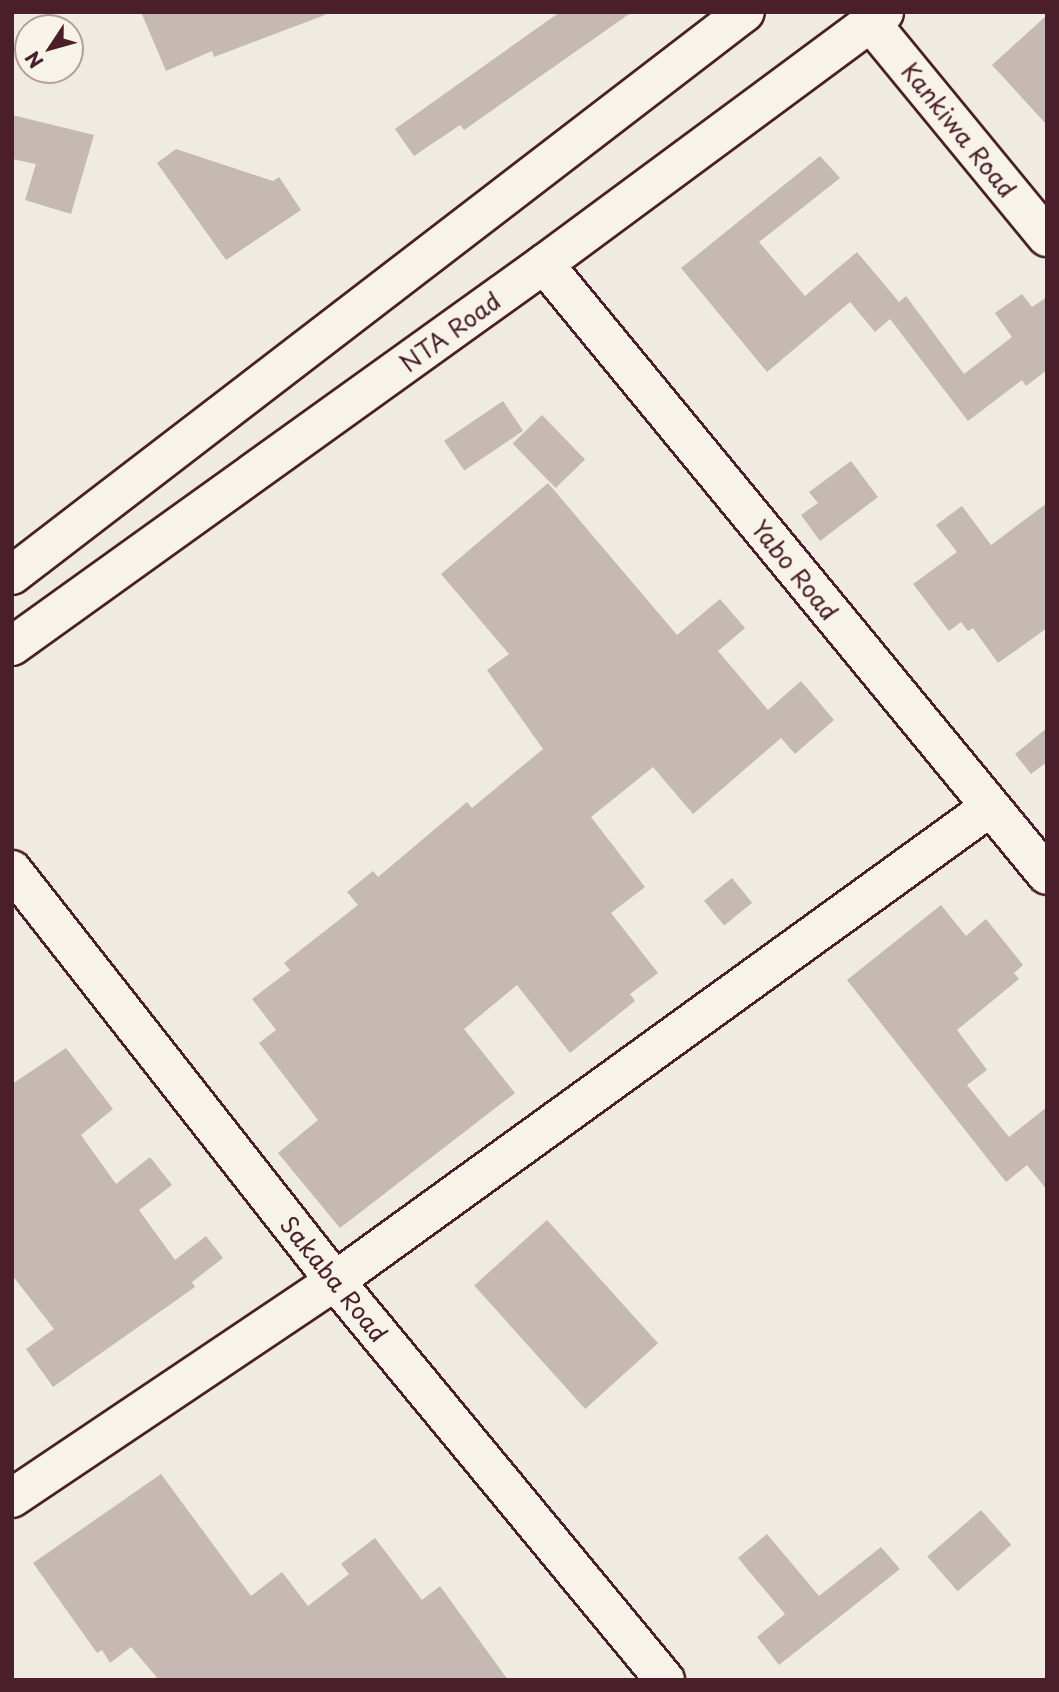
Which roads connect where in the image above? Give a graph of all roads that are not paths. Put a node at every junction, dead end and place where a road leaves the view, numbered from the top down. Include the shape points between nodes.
1 (745, 12) edge
2 (877, 17) edge
3 (1047, 237) edge
4 (544, 264) junction
5 (12, 575) edge
6 (12, 646) edge
7 (990, 807) junction
8 (12, 870) edge
9 (1047, 875) edge
10 (335, 1281) junction
11 (12, 1498) edge
12 (665, 1680) edge

1 - 5 street
2 - 3 street, Kankiwa Road
2 - 4 street, NTA Road
4 - 6 street, NTA Road
4 - 7 street, Yabo Road
7 - 9 street, Yabo Road
7 - 10 street
8 - 10 street, Sakaba Road
10 - 11 street
10 - 12 street, Sakaba Road

